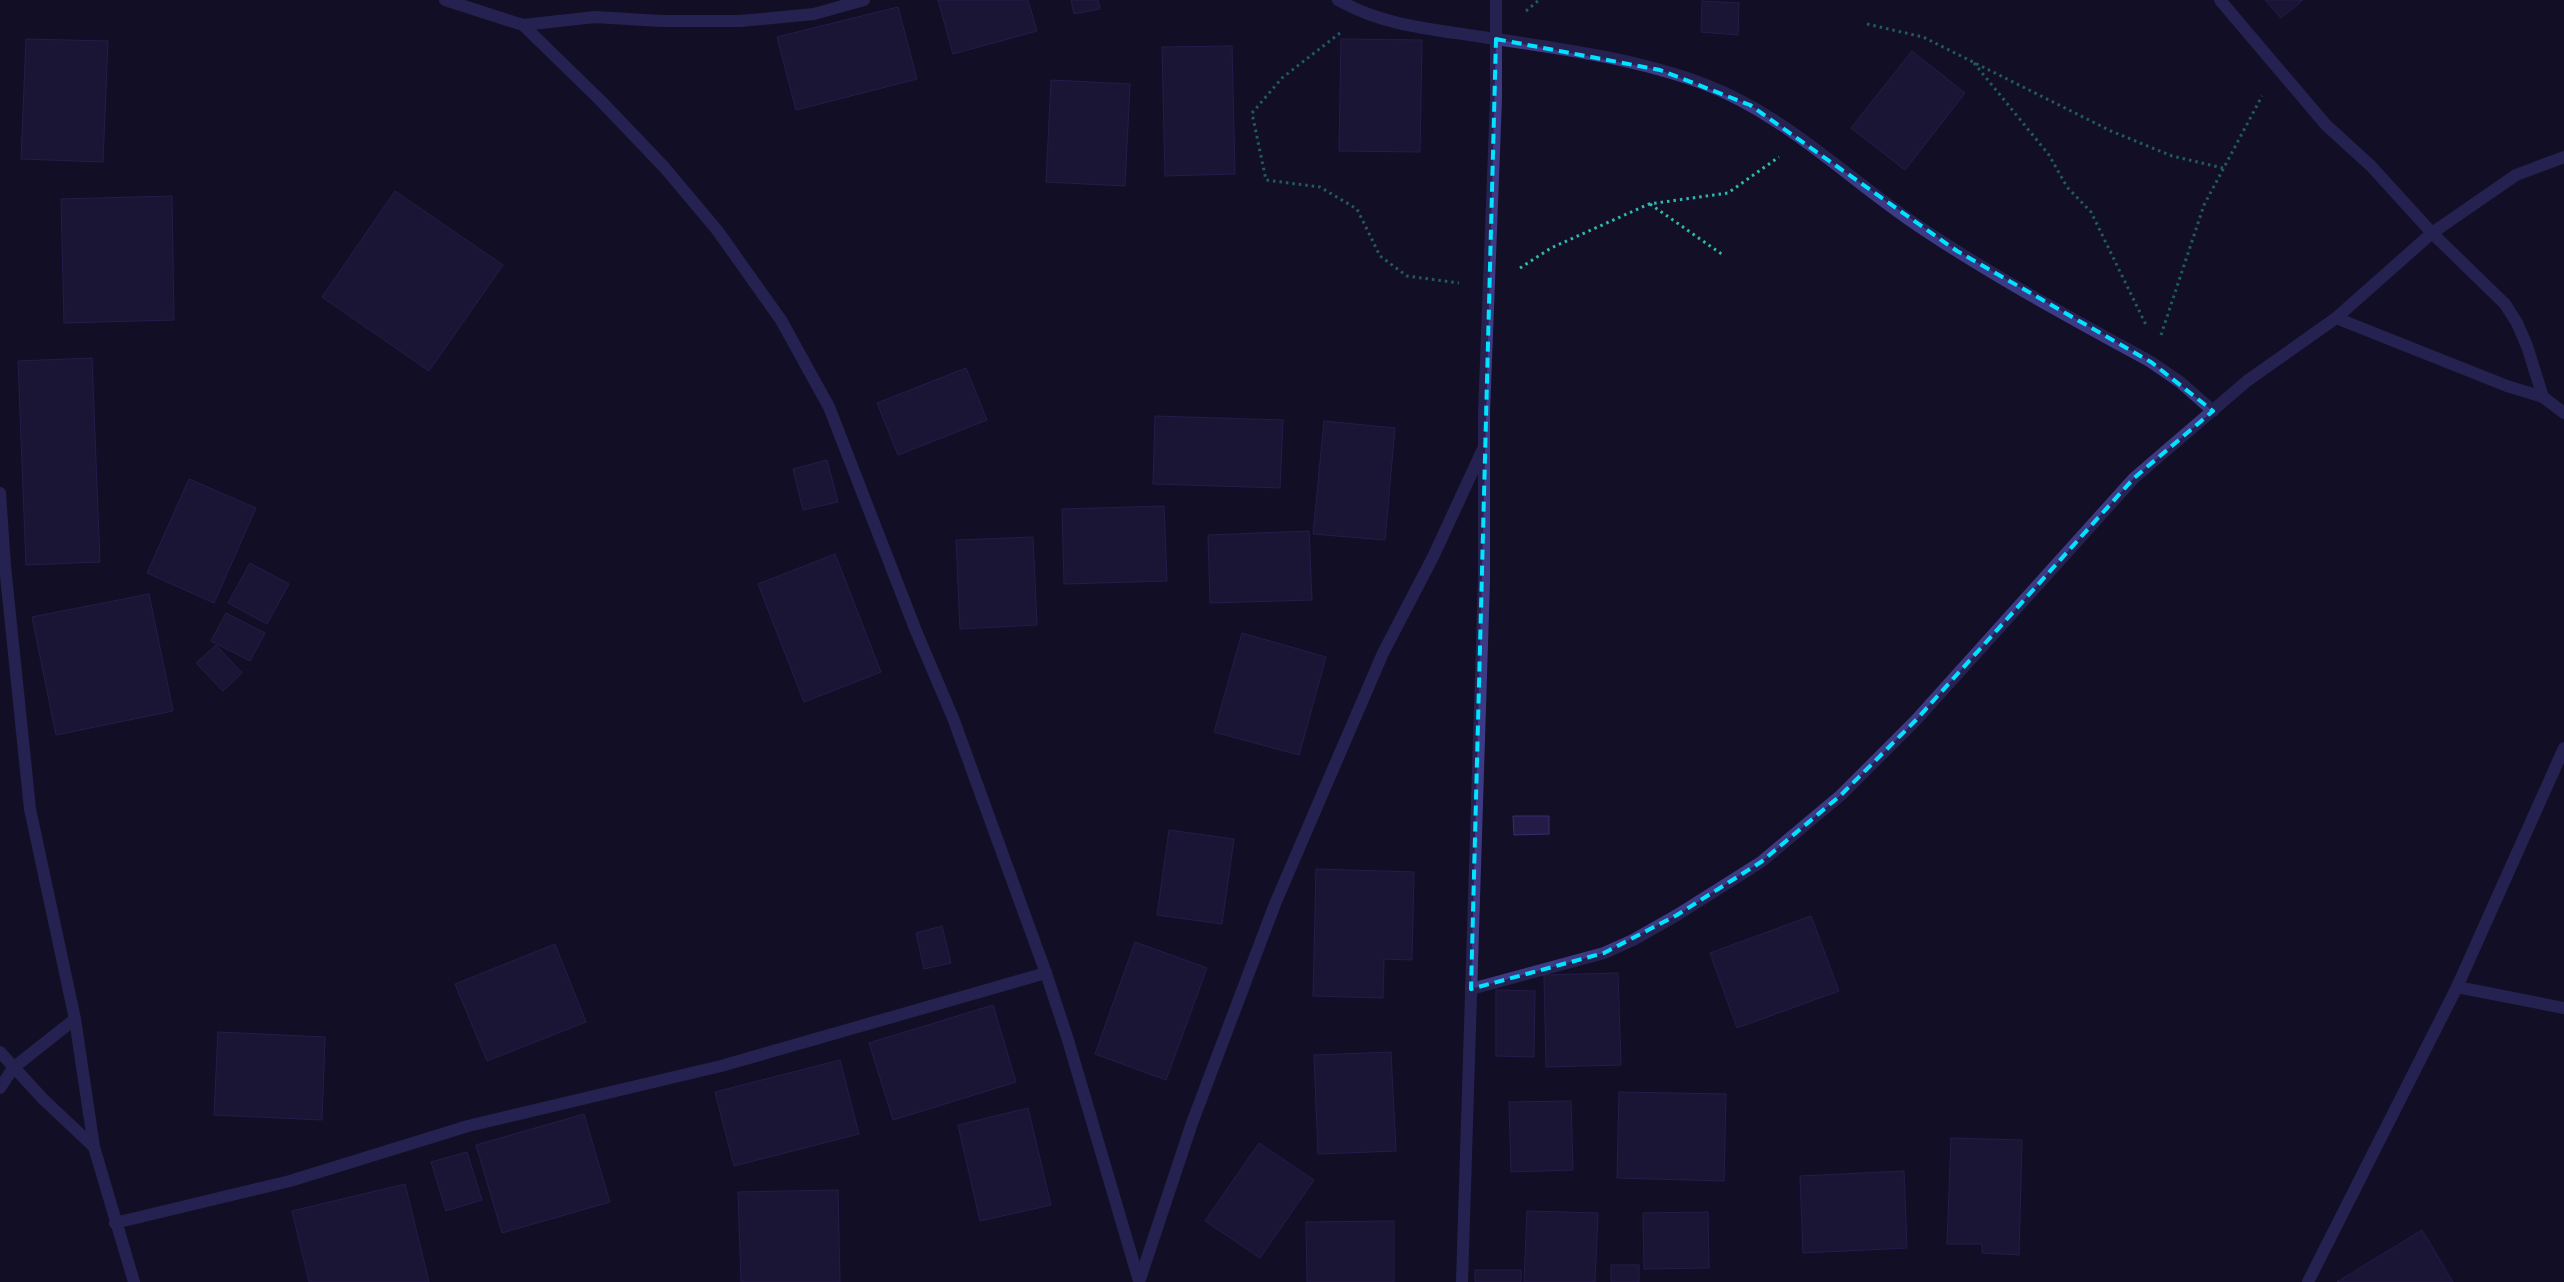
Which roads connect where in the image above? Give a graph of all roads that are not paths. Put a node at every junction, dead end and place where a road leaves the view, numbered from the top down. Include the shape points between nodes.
1 (445, 0) edge
2 (864, 0) edge
3 (1338, 0) edge
4 (1496, 0) edge
5 (2220, 0) edge
6 (523, 26) junction
7 (1496, 39) junction
8 (2564, 157) edge
9 (2432, 233) junction
10 (2336, 318) junction
11 (2542, 397) junction
12 (2213, 411) junction
13 (2564, 413) edge
14 (1484, 446) junction
15 (0, 493) edge
16 (2564, 748) edge
17 (1046, 973) junction
18 (2457, 987) junction
19 (1471, 989) junction
20 (2564, 1008) edge
21 (75, 1020) junction
22 (0, 1052) edge
23 (13, 1068) junction
24 (0, 1088) edge
25 (94, 1147) junction
26 (115, 1223) junction
27 (134, 1282) edge
28 (1139, 1282) edge
29 (1462, 1282) edge
30 (2308, 1282) edge

1 - 6 street
2 - 6 street via 814,14 740,21 595,17
3 - 7 street via 1364,14 1400,24
4 - 7 street
5 - 9 street via 2326,125 2371,166
6 - 17 street via 664,167 717,230 780,320 829,406 953,718
7 - 12 street via 1660,70 1705,84 1750,105 1803,140 1907,218 1957,251 2151,362
7 - 14 street
8 - 9 street via 2516,175
9 - 10 street
9 - 11 street via 2505,304 2527,346
10 - 11 street
10 - 12 street via 2247,381
11 - 13 street
12 - 19 street via 2134,478 1916,720 1841,795 1761,862 1677,915 1604,953
14 - 19 street via 1484,580
14 - 28 street via 1433,557 1382,653 1279,895 1192,1123
15 - 21 street via 30,809
16 - 18 street
17 - 26 street via 721,1066 468,1126 290,1180
17 - 28 street
18 - 20 street
18 - 30 street
19 - 29 street
21 - 23 street
21 - 25 street
22 - 23 street
23 - 24 street
23 - 25 street
25 - 26 street
26 - 27 street

